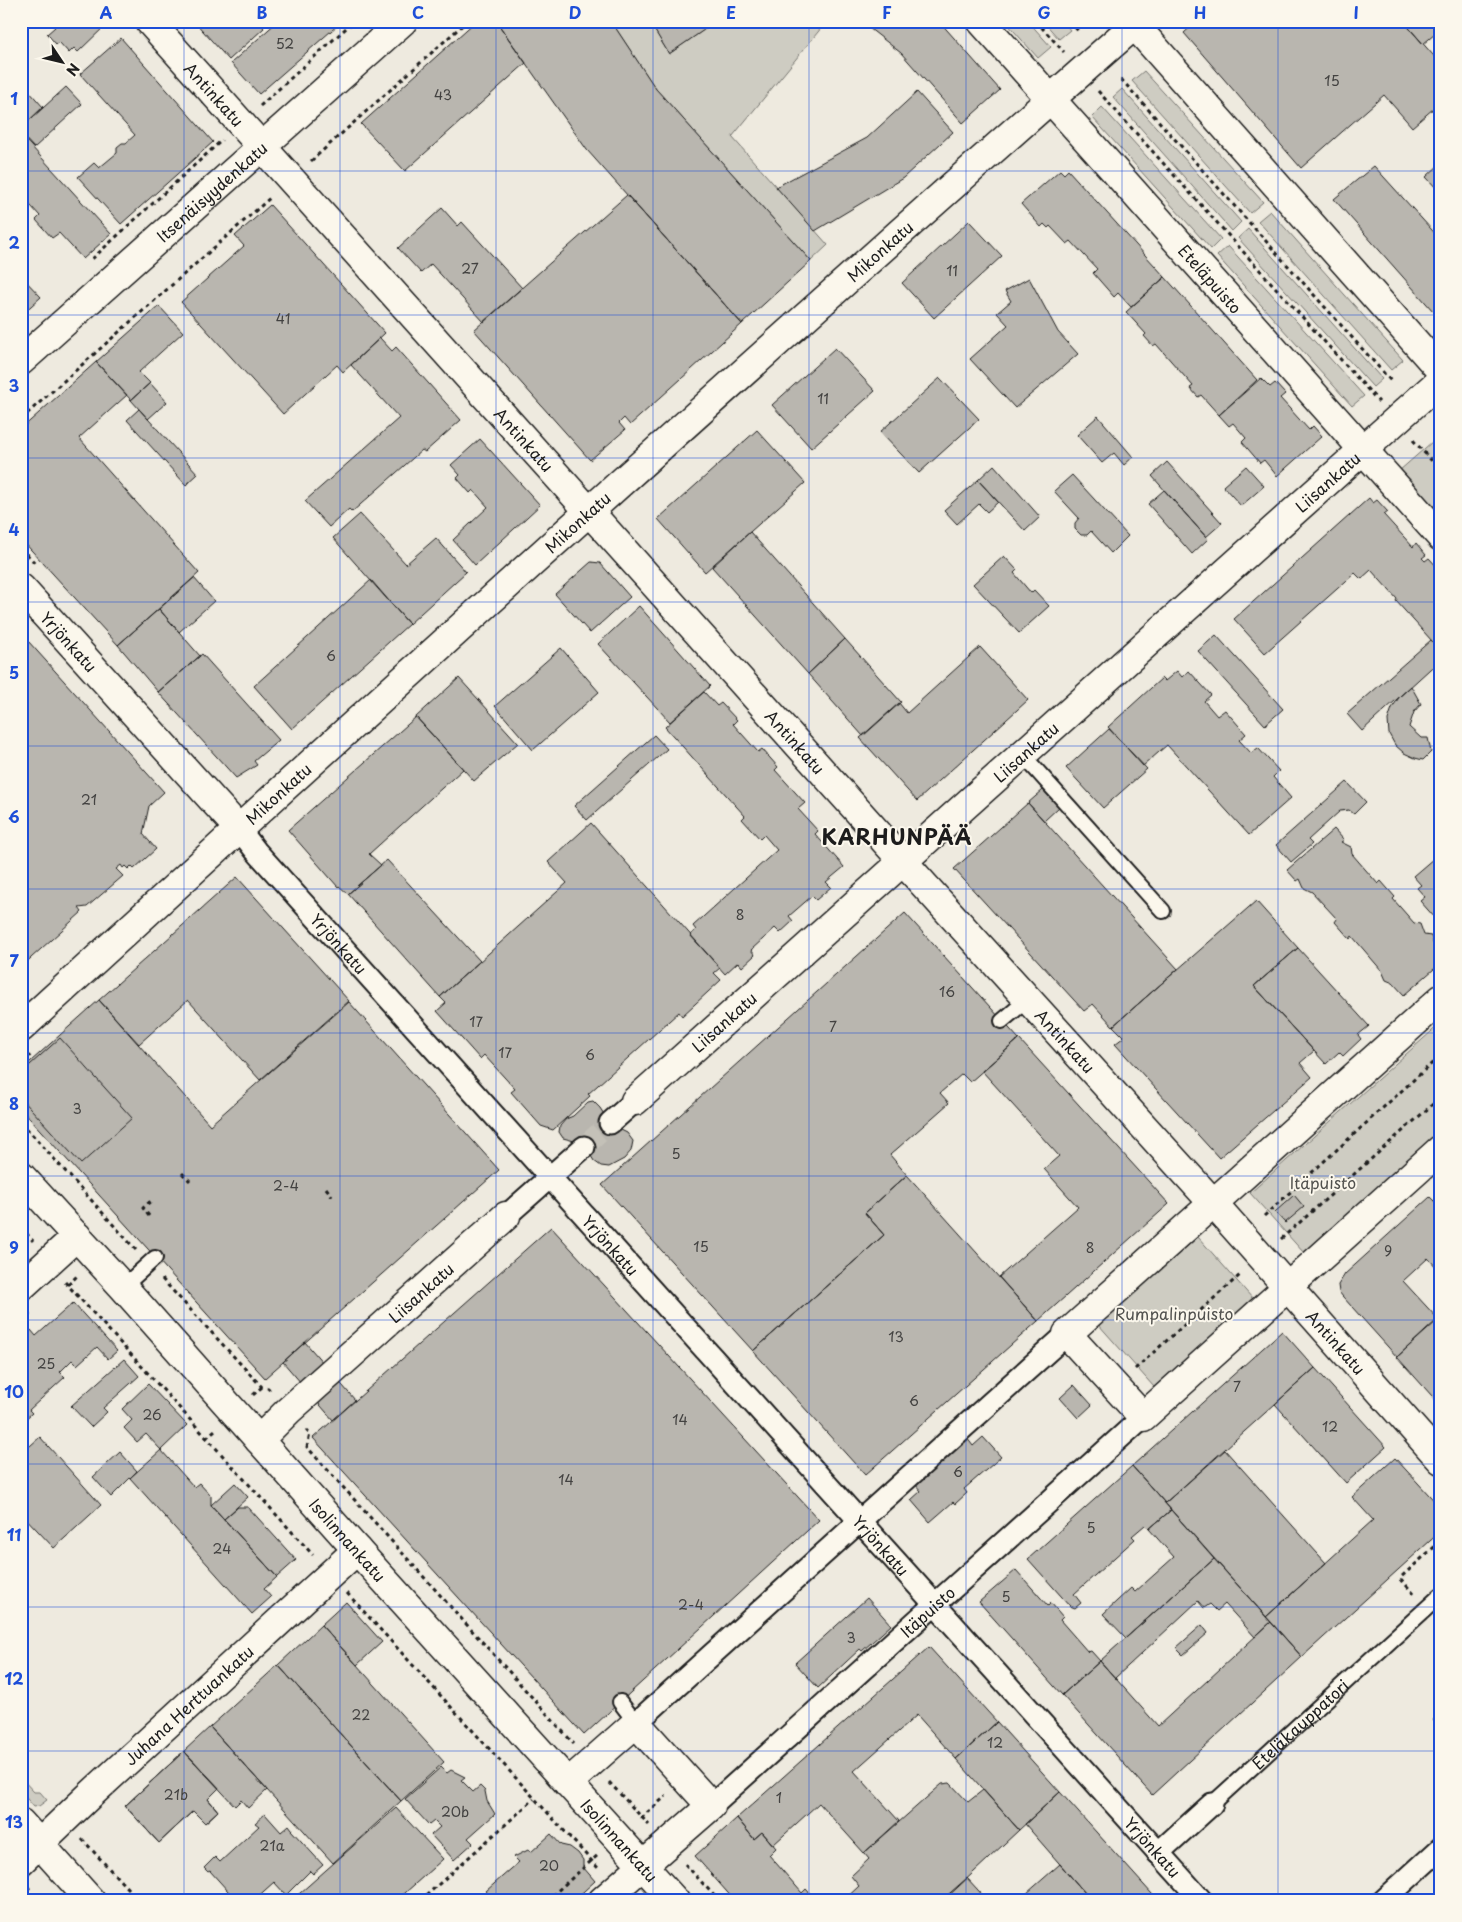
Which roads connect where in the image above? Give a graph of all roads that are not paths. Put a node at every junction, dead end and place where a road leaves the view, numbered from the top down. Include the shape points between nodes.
1 (149, 21) edge
2 (403, 21) edge
3 (981, 21) edge
4 (1135, 23) edge
5 (1051, 98) junction
6 (262, 147) junction
7 (21, 362) edge
8 (1441, 371) edge
9 (1441, 380) edge
10 (1363, 450) junction
11 (591, 512) junction
12 (1441, 537) edge
13 (21, 588) edge
14 (1022, 754) junction
15 (239, 828) junction
16 (903, 861) junction
17 (1163, 911) dead end
18 (1028, 999) junction
19 (1441, 999) edge
20 (1002, 1021) dead end
21 (21, 1028) edge
22 (635, 1101) joint
23 (610, 1123) tunnel mouth
24 (584, 1147) tunnel mouth
25 (1441, 1149) edge
26 (21, 1176) edge
27 (550, 1177) junction
28 (1213, 1203) junction
29 (506, 1216) joint
30 (77, 1236) junction
31 (155, 1258) dead end
32 (21, 1287) edge
33 (123, 1287) junction
34 (1288, 1287) junction
35 (1067, 1334) junction
36 (1143, 1417) junction
37 (259, 1440) junction
38 (1441, 1460) edge
39 (860, 1522) junction
40 (357, 1550) junction
41 (1441, 1595) edge
42 (934, 1606) junction
43 (628, 1713) junction
44 (568, 1784) junction
45 (1212, 1804) joint
46 (711, 1806) junction
47 (21, 1823) edge
48 (1441, 1848) edge
49 (30, 1852) edge
50 (1158, 1853) junction
51 (643, 1865) junction
52 (610, 1894) edge
53 (91, 1901) edge
54 (675, 1901) edge
55 (1202, 1901) edge
56 (1383, 1901) edge

1 - 6 street, Antinkatu
2 - 6 street, Itsenäisyydenkatu
3 - 5 street, Eteläpuisto
4 - 5 street, Mikonkatu
4 - 8 street
5 - 10 street, Eteläpuisto
5 - 11 street, Mikonkatu
6 - 7 street, Itsenäisyydenkatu
6 - 11 street, Antinkatu
9 - 10 street, Liisankatu
10 - 12 street, Eteläpuisto
10 - 14 street, Liisankatu
11 - 15 street, Mikonkatu
11 - 16 street, Antinkatu
13 - 15 street, Yrjönkatu
14 - 16 street, Liisankatu
14 - 17 lane
15 - 21 street, Mikonkatu
15 - 27 street, Yrjönkatu via 256,851
16 - 18 street, Antinkatu
16 - 22 street, Liisankatu
18 - 20 lane
18 - 28 street, Antinkatu
19 - 28 street
22 - 23 street, Liisankatu
24 - 27 street, Liisankatu
25 - 34 street, Itäpuisto
26 - 30 street, Isolinnankatu
27 - 29 street, Liisankatu
27 - 39 street, Yrjönkatu
28 - 34 street, Antinkatu
28 - 35 street
29 - 37 street, Liisankatu
30 - 32 street
30 - 33 street, Isolinnankatu
31 - 33 lane
33 - 37 street, Isolinnankatu
34 - 36 street, Itäpuisto
34 - 38 street, Antinkatu
35 - 36 street
35 - 39 street
36 - 42 street, Itäpuisto
37 - 40 street, Isolinnankatu
39 - 42 street, Yrjönkatu
39 - 43 street
40 - 44 street, Isolinnankatu
40 - 49 street, Juhana Herttuankatu
41 - 45 lane, Eteläkauppatori
42 - 46 street, Itäpuisto
42 - 50 street, Yrjönkatu
43 - 44 street via 591,1763
43 - 46 street
44 - 51 street, Isolinnankatu
45 - 50 street, Eteläkauppatori
46 - 51 street, Itäpuisto
47 - 49 street
48 - 56 street
49 - 53 street
50 - 55 street, Yrjönkatu
51 - 52 street, Itäpuisto
51 - 54 street, Isolinnankatu

